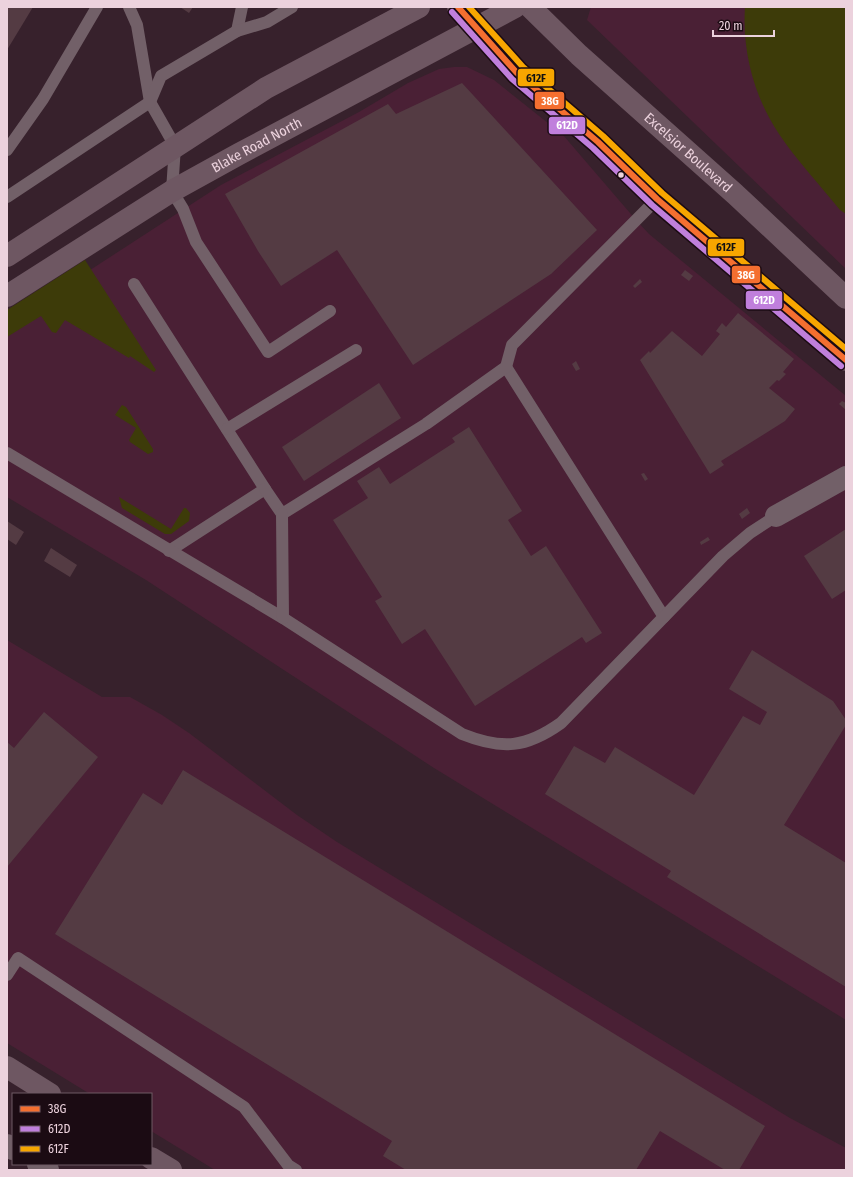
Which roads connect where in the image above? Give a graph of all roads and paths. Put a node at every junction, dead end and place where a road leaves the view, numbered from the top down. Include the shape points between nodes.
1 (97, 7) edge
2 (129, 7) edge
3 (242, 7) edge
4 (292, 7) edge
5 (419, 7) edge
6 (458, 7) edge
7 (515, 7) edge
8 (530, 7) edge
9 (475, 28) junction
10 (237, 31) junction
11 (150, 102) junction
12 (175, 146) junction
13 (7, 150) edge
14 (172, 191) junction
15 (7, 196) edge
16 (658, 199) junction
17 (7, 256) edge
18 (134, 284) dead end
19 (7, 296) edge
20 (846, 298) edge
21 (330, 311) dead end
22 (356, 350) dead end
23 (846, 360) edge
24 (506, 367) junction
25 (227, 429) junction
26 (7, 453) edge
27 (846, 477) edge
28 (266, 489) junction
29 (282, 514) junction
30 (776, 516) joint
31 (169, 551) junction
32 (664, 617) junction
33 (283, 618) junction
34 (7, 975) edge
35 (7, 1067) edge
36 (48, 1093) edge
37 (152, 1159) edge
38 (171, 1170) edge
39 (296, 1170) edge

1 - 13 lane via 43,99
2 - 11 lane via 136,25
3 - 10 lane
4 - 10 lane via 267,22
5 - 12 street via 266,88
6 - 9 street
7 - 9 street, Blake Road North
8 - 20 street, Excelsior Boulevard via 579,55 735,194
9 - 14 street, Blake Road North
9 - 16 street via 517,73 598,142
10 - 11 lane via 161,76
11 - 12 lane
11 - 15 lane
12 - 14 lane
12 - 17 street
14 - 19 street, Blake Road North
14 - 21 lane via 183,209 196,242 268,352
16 - 23 street
16 - 24 lane via 512,346
18 - 25 lane
22 - 25 lane
24 - 29 lane via 426,424
24 - 32 lane
25 - 28 lane
26 - 31 lane
27 - 30 street
28 - 29 lane
28 - 31 lane
29 - 33 lane
30 - 32 lane via 750,533 723,556
31 - 33 lane
32 - 33 lane via 561,722 542,736 522,743 505,744 484,743 462,734
34 - 39 lane via 18,958 244,1107 288,1165
35 - 36 street
37 - 38 street

